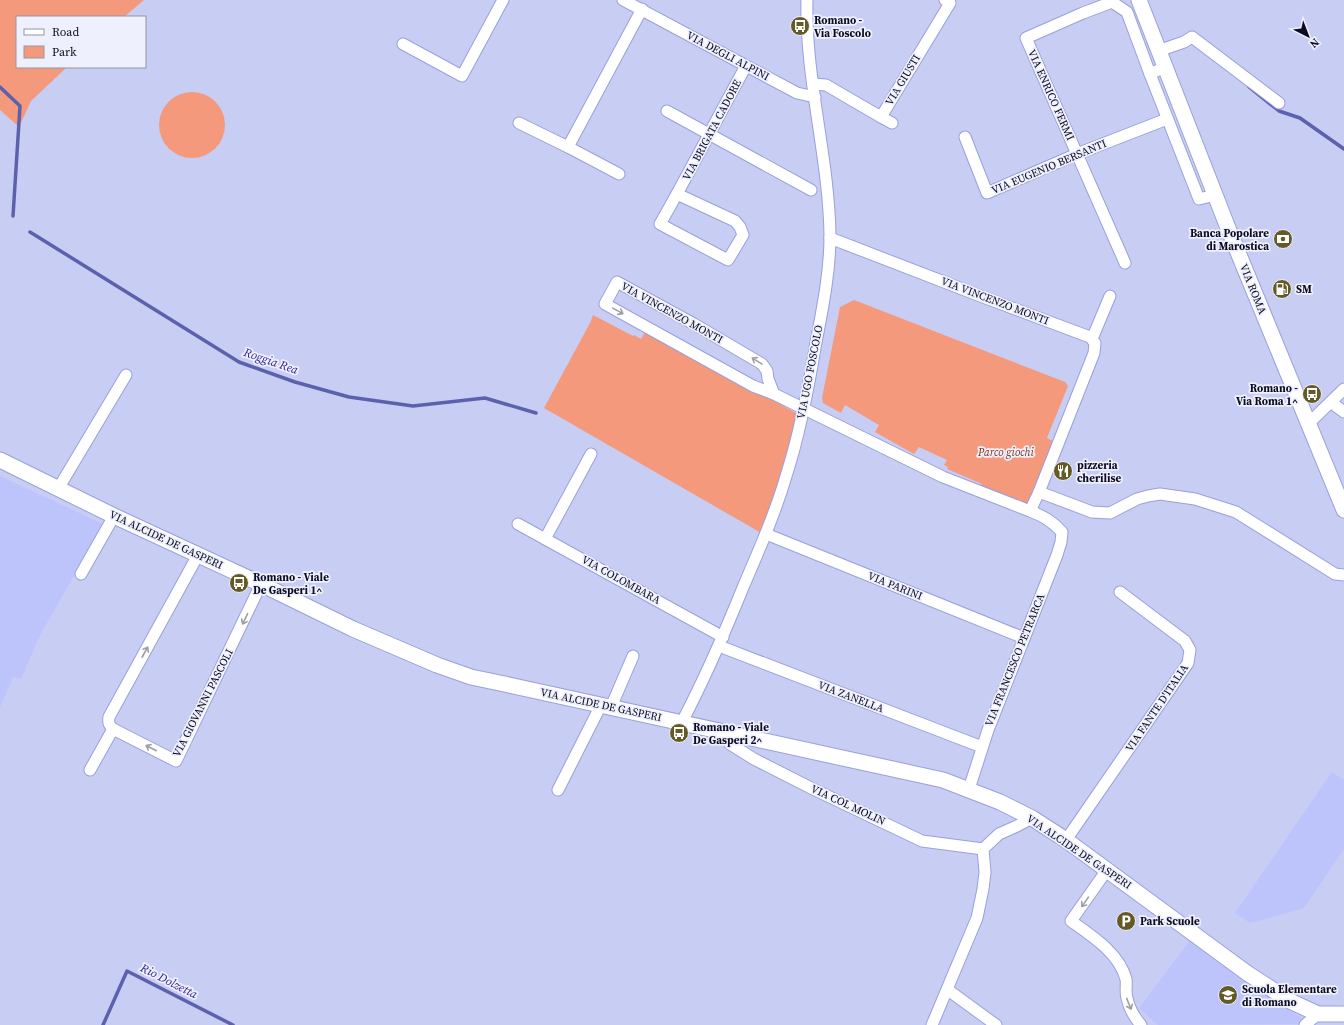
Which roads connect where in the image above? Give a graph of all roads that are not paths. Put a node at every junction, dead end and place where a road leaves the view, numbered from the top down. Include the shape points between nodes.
1 (504, 0) edge
2 (624, 0) edge
3 (807, 0) edge
4 (945, 0) edge
5 (1141, 4) edge
6 (642, 10) junction
7 (1128, 15) junction
8 (403, 44) dead end
9 (1158, 51) junction
10 (746, 66) junction
11 (1165, 67) junction
12 (1150, 74) junction
13 (813, 84) junction
14 (815, 97) junction
15 (1279, 103) dead end
16 (667, 111) dead end
17 (881, 117) junction
18 (1167, 119) junction
19 (519, 123) dead end
20 (892, 123) dead end
21 (708, 134) junction
22 (966, 137) dead end
23 (568, 147) junction
24 (1077, 154) junction
25 (619, 174) dead end
26 (811, 190) dead end
27 (677, 194) junction
28 (1215, 195) junction
29 (830, 238) junction
30 (1125, 263) dead end
31 (1110, 296) dead end
32 (1092, 340) junction
33 (126, 376) dead end
34 (767, 376) junction
35 (753, 386) junction
36 (1344, 389) edge
37 (774, 394) junction
38 (1332, 403) junction
39 (804, 409) junction
40 (1344, 412) edge
41 (1309, 423) junction
42 (591, 454) dead end
43 (0, 460) edge
44 (58, 489) junction
45 (1039, 492) junction
46 (1344, 510) edge
47 (1030, 511) junction
48 (114, 516) junction
49 (518, 524) dead end
50 (1062, 532) joint
51 (766, 534) junction
52 (545, 539) junction
53 (198, 554) junction
54 (81, 574) dead end
55 (1344, 575) edge
56 (261, 584) junction
57 (1120, 592) dead end
58 (1024, 638) junction
59 (721, 642) junction
60 (633, 656) dead end
61 (606, 706) junction
62 (682, 722) junction
63 (113, 729) junction
64 (728, 733) junction
65 (982, 747) junction
66 (90, 770) dead end
67 (968, 789) junction
68 (558, 790) dead end
69 (1032, 818) junction
70 (1066, 840) junction
71 (983, 849) junction
72 (1107, 870) junction
73 (948, 990) junction
74 (1318, 1014) junction
75 (1344, 1014) edge
76 (932, 1025) edge
77 (996, 1025) edge
78 (1142, 1025) edge
79 (1305, 1025) edge

1 - 8 street via 462,76
2 - 6 street, VIA DEGLI ALPINI
3 - 13 street, VIA UGO FOSCOLO via 806,19
4 - 17 street, VIA GIUSTI via 950,3
5 - 7 street
5 - 9 main road, VIA ROMA
6 - 10 street, VIA DEGLI ALPINI
6 - 23 street
7 - 12 street
7 - 24 street, VIA ENRICO FERMI via 1112,2 1026,38
9 - 11 main road, VIA ROMA
9 - 15 street via 1192,37
10 - 14 street, VIA DEGLI ALPINI via 797,93
10 - 21 street, VIA BRIGATA CADORE
11 - 12 street
11 - 28 main road, VIA ROMA
12 - 18 street
13 - 14 street, VIA UGO FOSCOLO
13 - 17 street, VIA GIUSTI via 826,85
14 - 29 street, VIA UGO FOSCOLO via 828,194
16 - 21 street
17 - 20 street
18 - 24 street, VIA EUGENIO BERSANTI
18 - 28 street via 1198,199
19 - 23 street
21 - 26 street
21 - 27 street, VIA BRIGATA CADORE
22 - 24 street, VIA EUGENIO BERSANTI via 987,193
23 - 25 street
24 - 30 street, VIA ENRICO FERMI
27 - 27 street, VIA BRIGATA CADORE via 660,224 728,260 743,235 736,221
28 - 41 main road, VIA ROMA
29 - 32 street, VIA VINCENZO MONTI via 1090,337
29 - 39 street, VIA UGO FOSCOLO via 823,305
31 - 32 street
32 - 45 street via 1095,343 1094,353
33 - 44 street
34 - 35 street via 758,385
34 -> 35 street, VIA VINCENZO MONTI via 762,364 617,282 605,304
34 - 37 street, VIA VINCENZO MONTI
35 - 37 street, VIA VINCENZO MONTI
36 - 38 street
37 - 39 street, VIA VINCENZO MONTI
38 - 40 street
38 - 41 street
39 - 47 street, VIA VINCENZO MONTI via 944,477
39 - 51 street, VIA UGO FOSCOLO via 786,476
41 - 46 main road, VIA ROMA
42 - 52 street
43 - 44 main road, VIA ALCIDE DE GASPERI
44 - 48 main road, VIA ALCIDE DE GASPERI
45 - 47 street
45 - 55 street via 1092,512 1110,513 1137,499 1160,494 1195,499 1236,512 1335,574
47 - 50 street, VIA VINCENZO MONTI via 1054,523
48 - 53 main road, VIA ALCIDE DE GASPERI
48 - 54 street
49 - 52 street, VIA COLOMBARA
50 - 58 street, VIA FRANCESCO PETRARCA via 1057,555
51 - 58 street, VIA PARINI
51 - 59 street, VIA UGO FOSCOLO
52 - 59 street, VIA COLOMBARA
53 - 56 main road, VIA ALCIDE DE GASPERI
63 -> 53 street via 110,726 110,717
56 - 61 main road, VIA ALCIDE DE GASPERI via 353,629 437,665 471,677
56 -> 63 street, VIA GIOVANNI PASCOLI via 176,761
57 - 70 street, VIA FANTE D'ITALIA via 1185,641 1190,650 1188,663
58 - 65 street, VIA FRANCESCO PETRARCA
59 - 62 street, VIA UGO FOSCOLO
59 - 65 street, VIA ZANELLA
60 - 61 street
61 - 62 main road, VIA ALCIDE DE GASPERI
61 - 68 street
62 - 64 main road, VIA ALCIDE DE GASPERI
63 - 66 street
64 - 67 main road, VIA ALCIDE DE GASPERI via 943,780
64 - 71 street, VIA COL MOLIN via 730,744 754,759 922,841
65 - 67 street, VIA FRANCESCO PETRARCA
67 - 69 main road, VIA ALCIDE DE GASPERI
69 - 70 main road, VIA ALCIDE DE GASPERI
69 - 71 street via 999,834
70 - 72 main road, VIA ALCIDE DE GASPERI
71 - 73 street via 985,872 977,918
72 - 74 main road, VIA ALCIDE DE GASPERI via 1266,986
72 -> 78 street via 1071,921 1105,948 1118,962 1126,980 1127,998 1135,1017
73 - 76 street
73 - 77 street
74 - 75 main road, VIA ALCIDE DE GASPERI
74 - 79 street

